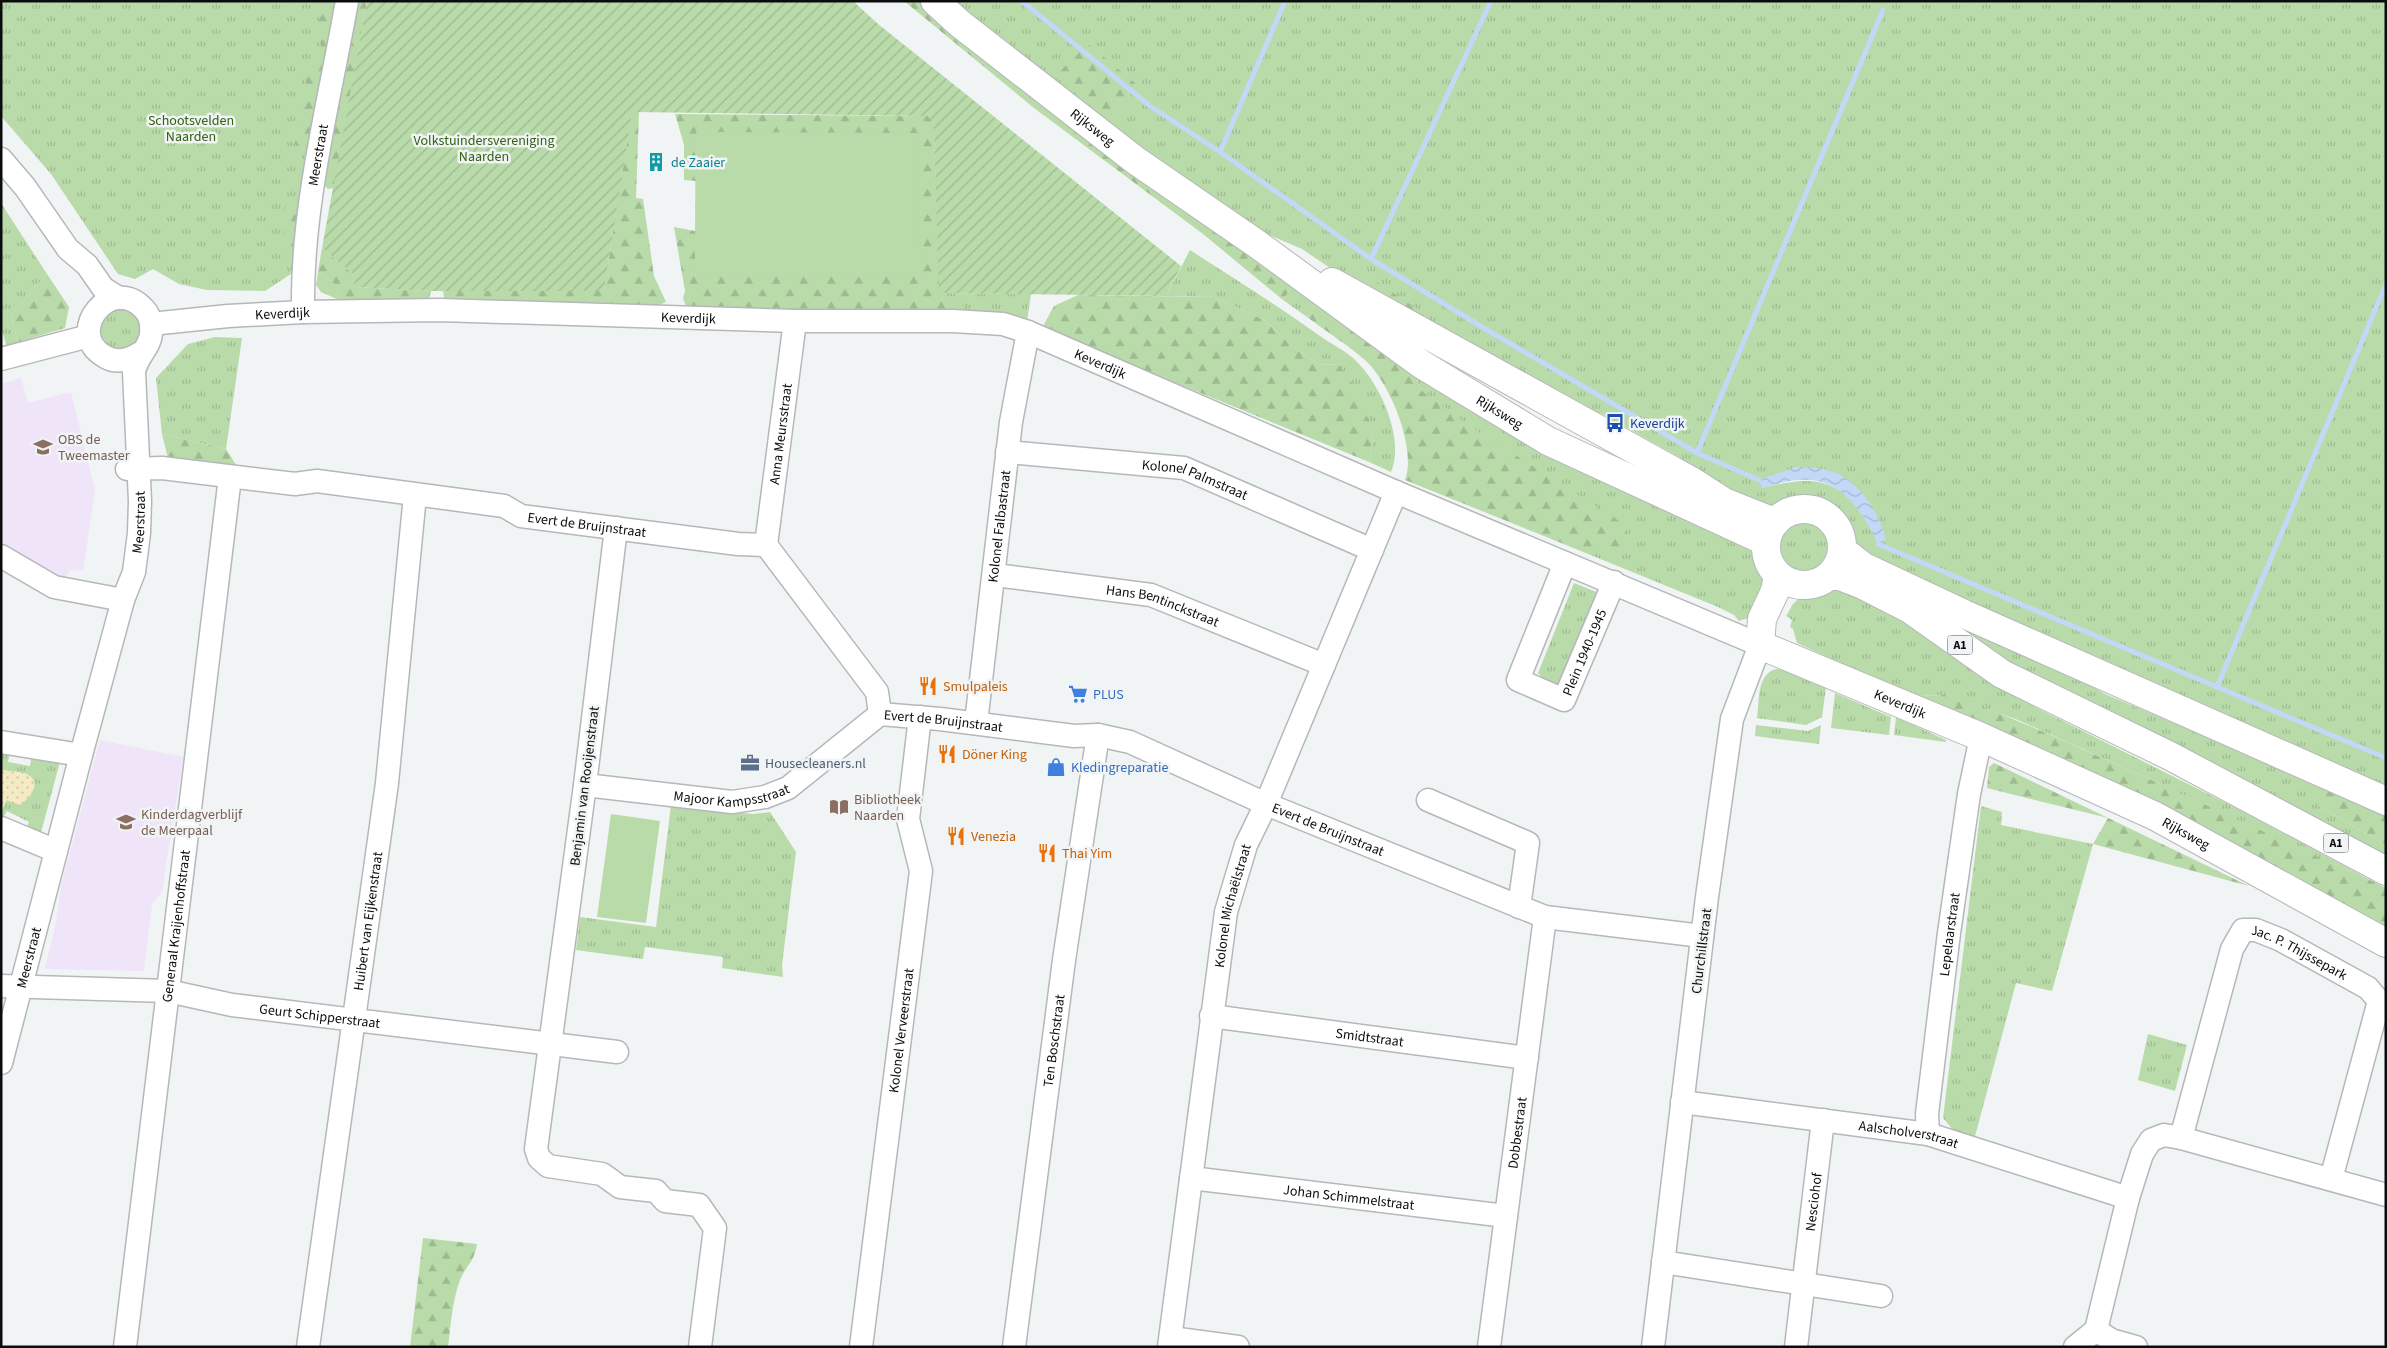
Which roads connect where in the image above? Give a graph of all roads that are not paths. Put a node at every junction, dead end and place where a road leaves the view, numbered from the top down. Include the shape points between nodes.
1 (347, 1) edge
2 (935, 1) edge
3 (1, 159) edge
4 (68, 249) junction
5 (119, 298) junction
6 (303, 312) junction
7 (795, 321) junction
8 (151, 324) junction
9 (90, 326) junction
10 (1028, 332) junction
11 (140, 354) junction
12 (104, 356) junction
13 (1, 359) edge
14 (1007, 452) junction
15 (133, 469) junction
16 (230, 477) junction
17 (1396, 492) junction
18 (415, 494) junction
19 (616, 528) junction
20 (1770, 531) junction
21 (766, 545) junction
22 (1372, 550) junction
23 (1842, 550) junction
24 (1, 556) edge
25 (1565, 564) junction
26 (994, 575) junction
27 (1830, 576) junction
28 (1788, 581) junction
29 (1614, 582) junction
30 (124, 600) junction
31 (1760, 645) junction
32 (1324, 665) junction
33 (880, 714) junction
34 (920, 717) junction
35 (976, 723) junction
36 (1098, 735) junction
37 (1981, 737) junction
38 (1, 742) edge
39 (81, 755) junction
40 (585, 785) junction
41 (1428, 800) dead end
42 (2386, 801) edge
43 (1266, 804) junction
44 (1, 828) edge
45 (56, 851) junction
46 (2386, 871) edge
47 (1519, 908) junction
48 (1545, 918) junction
49 (1702, 936) junction
50 (2386, 943) edge
51 (12, 986) edge
52 (168, 991) junction
53 (1211, 1016) junction
54 (352, 1020) junction
55 (549, 1044) junction
56 (617, 1052) dead end
57 (1527, 1058) junction
58 (1, 1063) edge
59 (1682, 1102) junction
60 (1823, 1120) junction
61 (1928, 1134) junction
62 (2181, 1138) junction
63 (1191, 1178) junction
64 (2331, 1179) junction
65 (2386, 1195) edge
66 (2128, 1198) junction
67 (1506, 1216) junction
68 (1663, 1262) junction
69 (1804, 1285) junction
70 (1881, 1296) dead end
71 (2096, 1330) junction
72 (1170, 1342) edge
73 (127, 1346) edge
74 (308, 1347) edge
75 (700, 1347) edge
76 (860, 1347) edge
77 (1014, 1347) edge
78 (1238, 1347) edge
79 (1489, 1347) edge
80 (1653, 1347) edge
81 (1796, 1347) edge
82 (2075, 1347) edge
83 (2136, 1347) edge

1 - 6 street, Meerstraat via 310,204 302,267
2 - 20 main road, Rijksweg via 1135,160 1257,244 1347,290 1693,482
3 - 4 street via 25,187
4 - 5 street via 86,265 102,288
4 - 9 street via 92,307
5 - 8 street via 140,304
5 - 9 street via 105,302
6 - 7 street, Keverdijk via 440,310
6 - 8 street, Keverdijk via 219,316
7 - 10 street, Keverdijk via 953,321 1003,324
7 - 21 street, Anna Meursstraat
8 - 11 street via 148,345
9 - 12 street via 97,351
9 - 13 street
10 - 14 street, Kolonel Falbastraat
10 - 17 street, Keverdijk
11 - 12 street via 123,361
11 - 15 street, Meerstraat via 134,382
12 - 15 street, Meerstraat via 113,366 119,381
14 - 22 street, Kolonel Palmstraat via 1184,468
14 - 26 street, Kolonel Falbastraat
15 - 16 street, Evert de Bruijnstraat via 162,468
15 - 30 street, Meerstraat
16 - 18 street, Evert de Bruijnstraat via 295,484 317,481
16 - 52 street, Generaal Kraijenhoffstraat
17 - 22 street, Kolonel Michaëlstraat
17 - 25 street, Keverdijk
18 - 19 street, Evert de Bruijnstraat via 504,506 521,516
18 - 54 street, Huibert van Eijkenstraat via 389,765
19 - 21 street, Evert de Bruijnstraat
19 - 40 street, Benjamin van Rooijenstraat
20 - 23 main road via 1785,513 1813,510 1836,526 1842,539
20 - 28 main road via 1768,560
21 - 33 street, Evert de Bruijnstraat via 877,692
22 - 32 street, Kolonel Michaëlstraat
23 - 27 main road via 1840,562
23 - 42 main road, A1 via 1864,567 1956,610
24 - 30 street via 54,587
25 - 29 street, Keverdijk
25 - 29 street, Plein 1940-1945 via 1518,680 1564,700
26 - 32 street, Hans Bentinckstraat via 1151,595
26 - 35 street, Kolonel Falbastraat
27 - 28 main road via 1817,583
27 - 46 main road, A1 via 1840,576 1863,585 1910,609 2002,674 2195,769
28 - 31 main road, Churchillstraat via 1776,626
29 - 31 street, Keverdijk
30 - 39 street, Meerstraat
31 - 37 main road, Keverdijk
31 - 49 street, Churchillstraat via 1732,719
32 - 43 street, Kolonel Michaëlstraat
33 - 34 street, Evert de Bruijnstraat
33 - 40 street, Majoor Kampsstraat via 788,788 765,797 732,802
34 - 35 street, Evert de Bruijnstraat
34 - 76 street, Kolonel Verveerstraat via 908,819 921,871
35 - 36 street, Evert de Bruijnstraat via 1074,736
36 - 43 street, Evert de Bruijnstraat via 1130,742
36 - 77 street, Ten Boschstraat via 1064,960
37 - 50 main road, Rijksweg via 2155,816
37 - 61 street, Lepelaarstraat via 1969,794 1949,933 1927,1114
38 - 39 street
39 - 45 street, Meerstraat
40 - 55 street, Benjamin van Rooijenstraat
41 - 47 street via 1528,843
43 - 47 street, Evert de Bruijnstraat
43 - 53 street, Kolonel Michaëlstraat via 1246,845 1226,912
44 - 45 street
45 - 51 street, Meerstraat
47 - 48 street, Evert de Bruijnstraat
48 - 49 street, Evert de Bruijnstraat
48 - 57 street, Dobbestraat
49 - 59 street, Churchillstraat
51 - 52 street, Geurt Schipperstraat
51 - 58 street, Meerstraat
52 - 54 street, Geurt Schipperstraat via 232,1005
52 - 73 street, Generaal Kraijenhoffstraat
53 - 57 street, Smidtstraat
53 - 63 street, Kolonel Michaëlstraat
54 - 55 street, Geurt Schipperstraat
54 - 74 street, Huibert van Eijkenstraat
55 - 56 street, Geurt Schipperstraat
55 - 75 street, Benjamin van Rooijenstraat via 536,1149 539,1158 548,1166 602,1174 620,1187 656,1191 665,1201 699,1205 715,1228
57 - 67 street, Dobbestraat
59 - 60 street, Aalscholverstraat
59 - 68 street, Churchillstraat
60 - 61 street, Aalscholverstraat
60 - 69 street, Nesciohof
61 - 66 street, Aalscholverstraat
62 - 64 street
62 - 64 street, Jac. P. Thijssepark via 2232,949 2243,930 2256,930 2281,940 2368,988 2378,1002
62 - 66 street via 2164,1136 2151,1140 2142,1154
63 - 67 street, Johan Schimmelstraat
63 - 72 street, Kolonel Michaëlstraat
64 - 65 street
66 - 71 street
67 - 79 street, Dobbestraat
68 - 69 street
68 - 80 street, Churchillstraat
69 - 70 street
69 - 81 street, Nesciohof
71 - 82 street
71 - 83 street via 2112,1340
72 - 78 street

